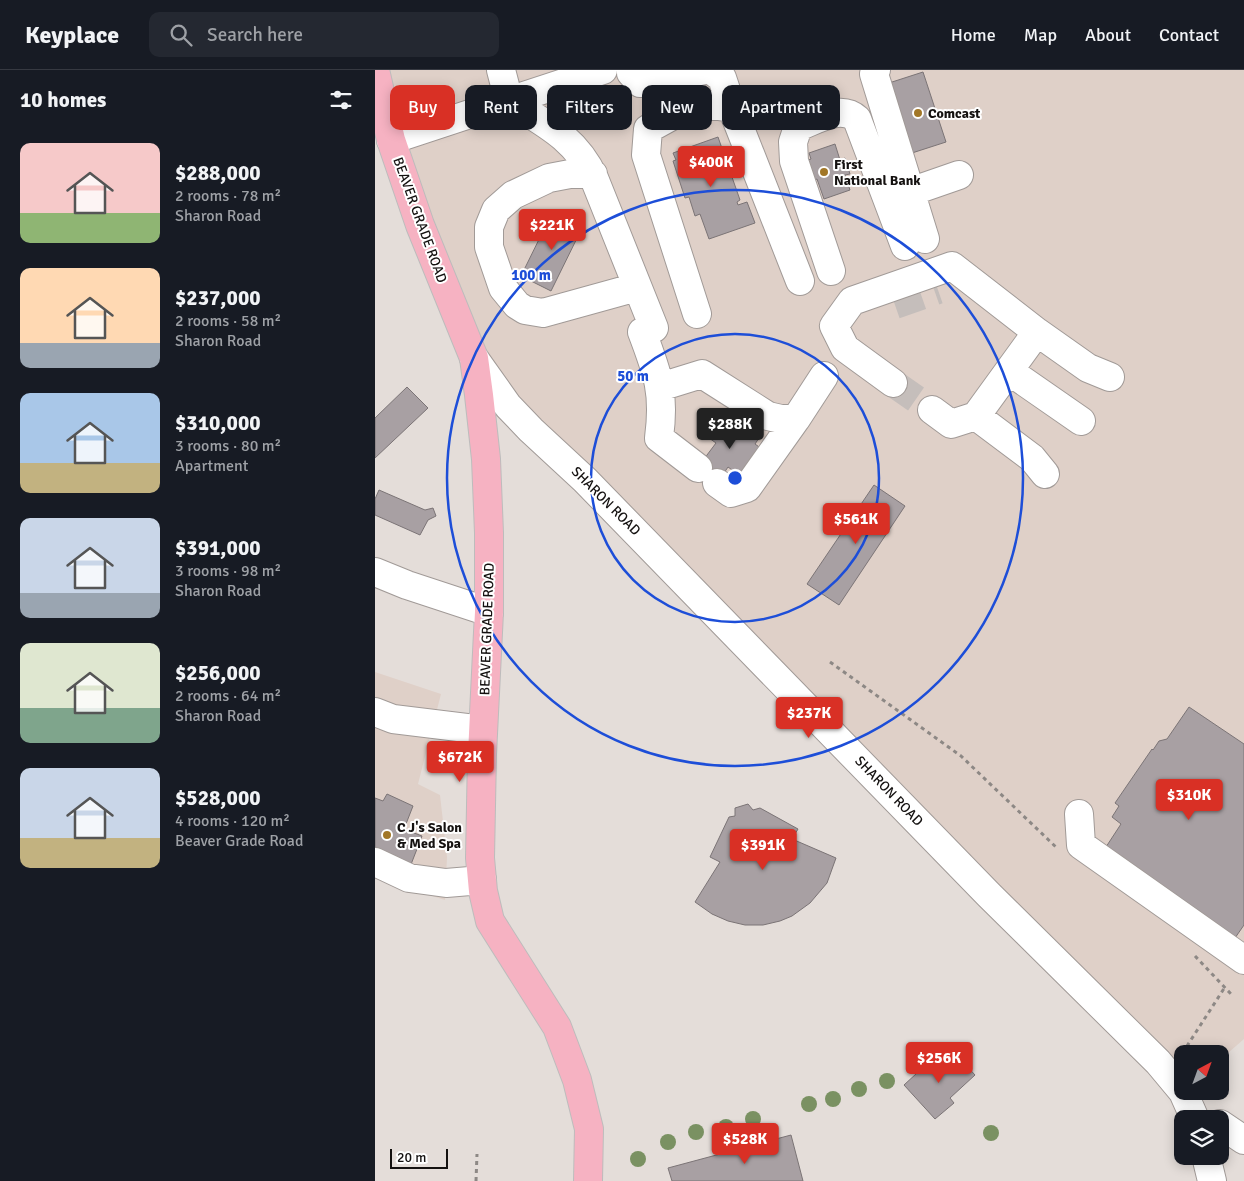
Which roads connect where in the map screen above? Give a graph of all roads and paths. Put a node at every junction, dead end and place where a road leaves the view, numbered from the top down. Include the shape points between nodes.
1 (375, 70) edge
2 (501, 70) edge
3 (603, 70) edge
4 (631, 70) edge
5 (705, 70) edge
6 (711, 70) edge
7 (886, 71) edge
8 (505, 85) edge
9 (724, 85) edge
10 (537, 92) edge
11 (379, 107) edge
12 (722, 107) edge
13 (465, 116) edge
14 (537, 119) edge
15 (741, 130) edge
16 (391, 140) junction
17 (593, 174) junction
18 (959, 175) dead end
19 (910, 192) junction
20 (831, 271) dead end
21 (970, 280) junction
22 (800, 281) dead end
23 (637, 286) junction
24 (938, 290) tunnel mouth
25 (895, 305) tunnel mouth
26 (697, 314) dead end
27 (833, 326) junction
28 (1037, 332) junction
29 (473, 358) junction
30 (1009, 371) junction
31 (824, 376) dead end
32 (1111, 377) dead end
33 (893, 383) tunnel mouth
34 (660, 387) junction
35 (931, 410) tunnel mouth
36 (977, 416) junction
37 (796, 419) junction
38 (1081, 421) dead end
39 (1045, 474) dead end
40 (375, 572) edge
41 (489, 612) junction
42 (830, 662) dead end
43 (375, 712) edge
44 (483, 730) junction
45 (1079, 814) dead end
46 (1065, 855) dead end
47 (375, 862) edge
48 (482, 880) junction
49 (1192, 952) dead end
50 (1244, 960) edge
51 (1225, 987) junction
52 (1231, 994) dead end
53 (1188, 1045) edge
54 (1174, 1081) edge
55 (1192, 1100) edge
56 (1202, 1110) edge
57 (1229, 1130) edge
58 (1244, 1140) edge
59 (477, 1154) dead end
60 (1208, 1165) edge
61 (476, 1181) edge
62 (587, 1181) edge
63 (1212, 1181) edge

1 - 11 main road, BEAVER GRADE ROAD
2 - 8 street
3 - 10 street
4 - 5 street via 640,83
6 - 9 street via 722,78
7 - 19 street via 874,74
11 - 16 main road, BEAVER GRADE ROAD
12 - 26 street via 711,105 677,113 649,129 646,155
13 - 16 street
14 - 17 street via 567,138
15 - 22 street
16 - 29 main road, BEAVER GRADE ROAD via 420,225
17 - 23 street
17 - 23 street via 549,178 513,195 496,210 489,227 489,247 503,288 517,305 543,313
18 - 19 street
19 - 20 street via 915,242 852,114 830,114 798,127 793,142 794,161
21 - 24 street
21 - 27 street via 952,266 852,301
21 - 28 street
23 - 34 street
25 - 27 street
27 - 33 street via 845,348
28 - 30 street
28 - 32 street via 1088,368
29 - 41 main road, BEAVER GRADE ROAD via 486,459
29 - 54 street, SHARON ROAD via 508,406 531,430 585,480 989,895 1146,1048
30 - 36 street
30 - 38 street
31 - 37 street
34 - 37 street via 702,374 768,416
34 - 37 street via 662,414 659,438 731,493 747,488
35 - 36 street via 951,424
36 - 39 street via 1031,458
40 - 41 street
41 - 44 main road, BEAVER GRADE ROAD
42 - 46 path via 961,756
43 - 44 street via 393,719
44 - 48 main road, BEAVER GRADE ROAD
45 - 50 street via 1081,845
47 - 48 street via 409,878 446,882
48 - 62 main road, BEAVER GRADE ROAD via 490,921 557,1028 577,1080 589,1129
49 - 51 path
51 - 52 path
51 - 53 path
55 - 56 street
57 - 58 street
59 - 61 path
60 - 63 street

